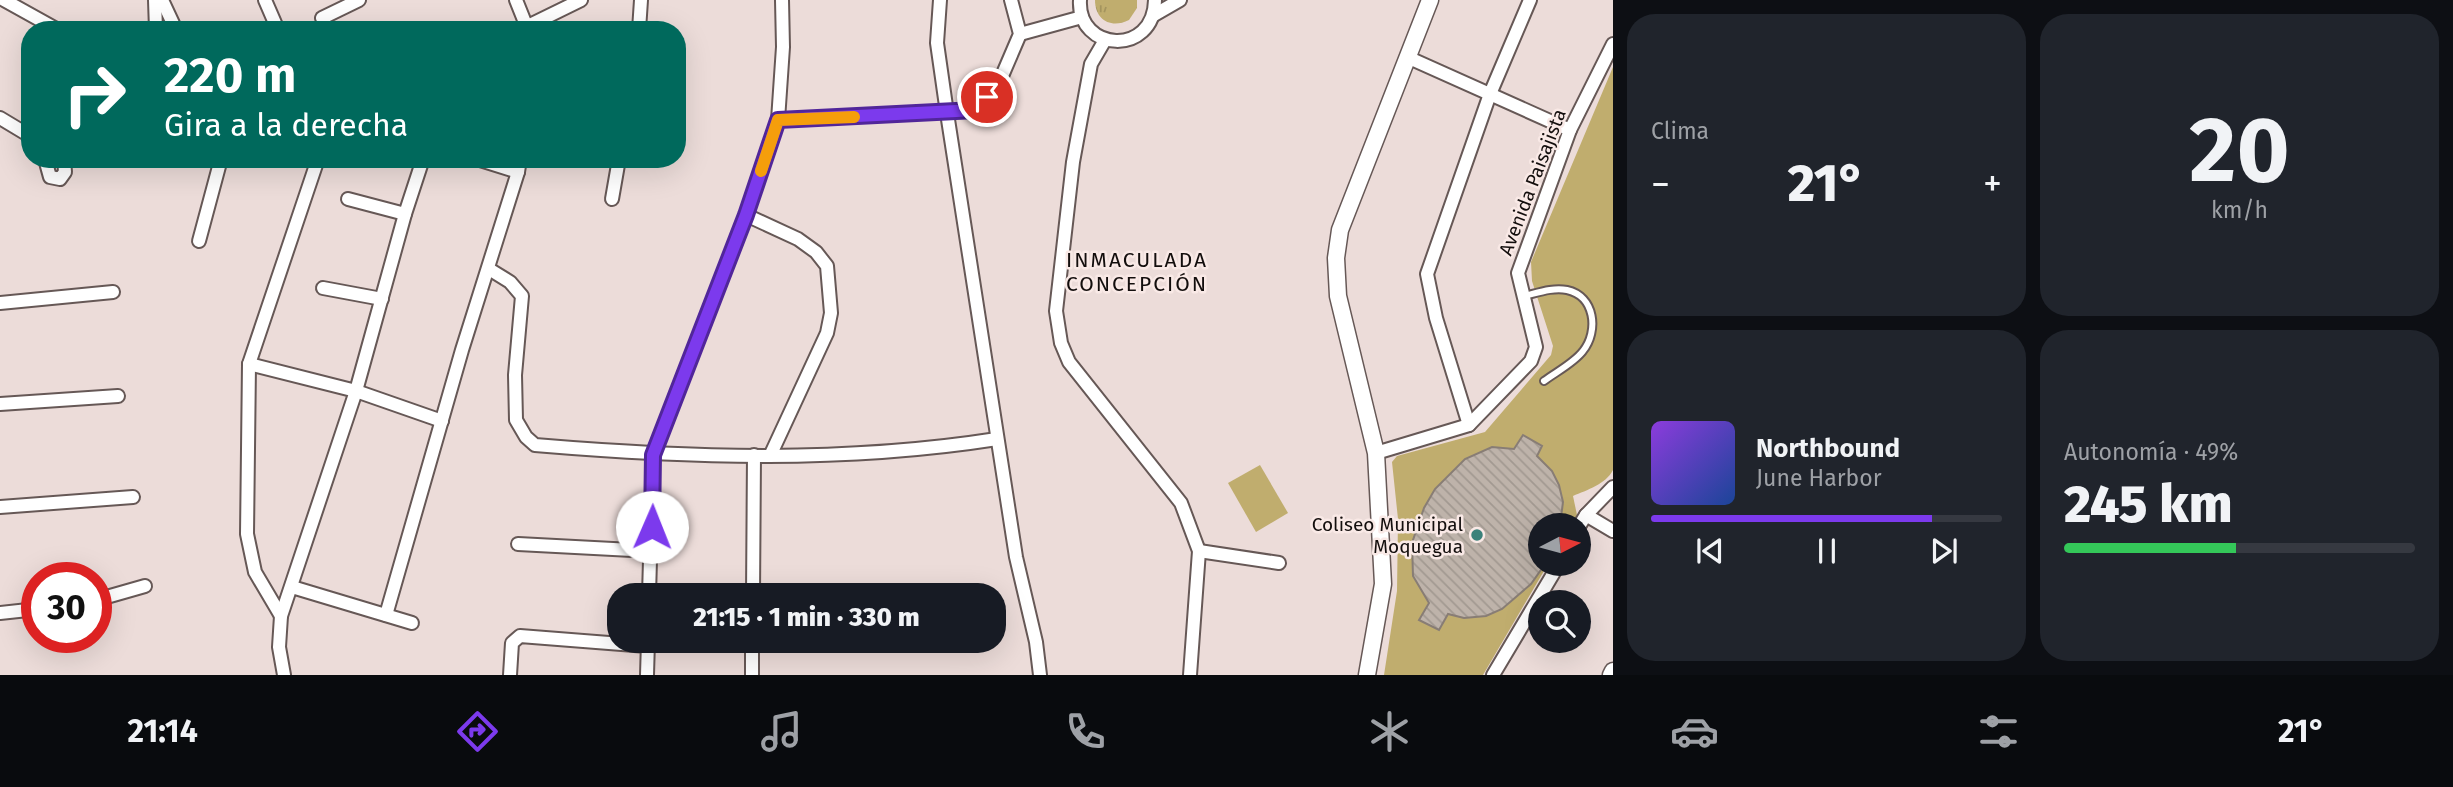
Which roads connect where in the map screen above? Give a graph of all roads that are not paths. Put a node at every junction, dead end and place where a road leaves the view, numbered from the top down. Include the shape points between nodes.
1 (4, 0) edge
2 (155, 0) edge
3 (162, 0) edge
4 (265, 0) edge
5 (359, 0) edge
6 (516, 0) edge
7 (581, 0) edge
8 (641, 0) edge
9 (782, 0) edge
10 (940, 0) edge
11 (1011, 0) edge
12 (1080, 0) edge
13 (1156, 0) edge
14 (1180, 0) edge
15 (1430, 0) edge
16 (1530, 0) edge
17 (1154, 15) junction
18 (1082, 16) junction
19 (322, 18) dead end
20 (42, 21) edge
21 (156, 21) edge
22 (172, 21) edge
23 (274, 21) edge
24 (525, 21) edge
25 (541, 21) edge
26 (640, 21) edge
27 (1020, 34) junction
28 (1105, 40) junction
29 (1613, 44) edge
30 (1407, 57) junction
31 (1490, 94) junction
32 (947, 113) junction
33 (0, 118) edge
34 (778, 120) junction
35 (1570, 130) junction
36 (21, 131) edge
37 (48, 168) edge
38 (65, 168) edge
39 (219, 168) edge
40 (315, 168) edge
41 (420, 168) edge
42 (518, 168) edge
43 (618, 168) edge
44 (348, 198) dead end
45 (612, 199) dead end
46 (405, 214) junction
47 (746, 215) junction
48 (199, 241) dead end
49 (489, 269) junction
50 (323, 288) dead end
51 (113, 292) dead end
52 (1524, 296) junction
53 (382, 299) junction
54 (0, 303) edge
55 (249, 364) junction
56 (1544, 381) dead end
57 (356, 391) junction
58 (118, 396) dead end
59 (0, 404) edge
60 (442, 421) junction
61 (1469, 425) junction
62 (997, 439) junction
63 (1376, 453) junction
64 (653, 455) junction
65 (754, 455) junction
66 (770, 456) junction
67 (1613, 487) edge
68 (132, 497) dead end
69 (0, 507) edge
70 (1589, 513) edge
71 (1591, 519) edge
72 (1613, 531) edge
73 (518, 544) dead end
74 (651, 551) junction
75 (1199, 551) junction
76 (1279, 563) dead end
77 (1552, 576) edge
78 (650, 583) edge
79 (753, 583) edge
80 (145, 586) dead end
81 (292, 587) junction
82 (112, 595) edge
83 (21, 611) edge
84 (0, 613) edge
85 (386, 615) junction
86 (281, 616) junction
87 (412, 623) dead end
88 (607, 641) edge
89 (647, 653) edge
90 (752, 653) edge
91 (284, 675) edge
92 (510, 675) edge
93 (647, 675) edge
94 (752, 675) edge
95 (1040, 675) edge
96 (1190, 675) edge
97 (1367, 675) edge
98 (1493, 675) edge

1 - 20 street
2 - 21 street
3 - 22 street
4 - 23 street
5 - 19 street
6 - 24 street
7 - 25 street
8 - 26 street
9 - 34 street
10 - 32 street via 937,43
11 - 27 street
12 - 18 street
13 - 17 street
14 - 17 street
15 - 30 street
16 - 31 street
17 - 28 street via 1140,35 1116,42
18 - 27 street
18 - 28 street
27 - 32 street via 999,83 976,110
28 - 75 street via 1091,64 1073,162 1056,311 1061,343 1069,362 1181,503
29 - 35 street, Avenida Paisajista
30 - 31 street
30 - 63 street via 1340,230 1336,258 1338,296
31 - 35 street
31 - 61 street via 1427,274
32 - 34 street
32 - 62 street
33 - 36 street
34 - 47 street
35 - 52 street, Avenida Paisajista via 1518,273
37 - 38 street via 50,177 60,179
39 - 48 street
40 - 55 street
41 - 46 street
42 - 49 street
43 - 45 street
44 - 46 street
46 - 53 street
47 - 64 street
47 - 66 street via 798,239 827,266 831,313 827,333
49 - 60 street
49 - 64 street via 522,296 516,420 526,436 535,446
50 - 53 street
51 - 54 street
52 - 56 lane via 1566,289 1580,295 1593,317 1592,334 1582,352
52 - 61 street, Avenida Paisajista via 1536,347 1531,361
53 - 57 street
55 - 57 street
55 - 86 street via 247,534 255,572
57 - 60 street
57 - 81 street
58 - 59 street
60 - 85 street
61 - 63 street, Avenida Paisajista
62 - 66 street via 938,448
62 - 95 street
63 - 97 street via 1383,584
64 - 65 street
64 - 74 street
65 - 66 street
65 - 79 street
67 - 70 street
68 - 69 street
71 - 72 street
73 - 74 street
74 - 78 street
75 - 76 street
75 - 96 street
77 - 98 street
80 - 82 street
81 - 85 street
81 - 86 street
83 - 84 street
85 - 87 street
86 - 91 street via 279,647
88 - 92 street via 520,636 512,643
89 - 93 street
90 - 94 street

